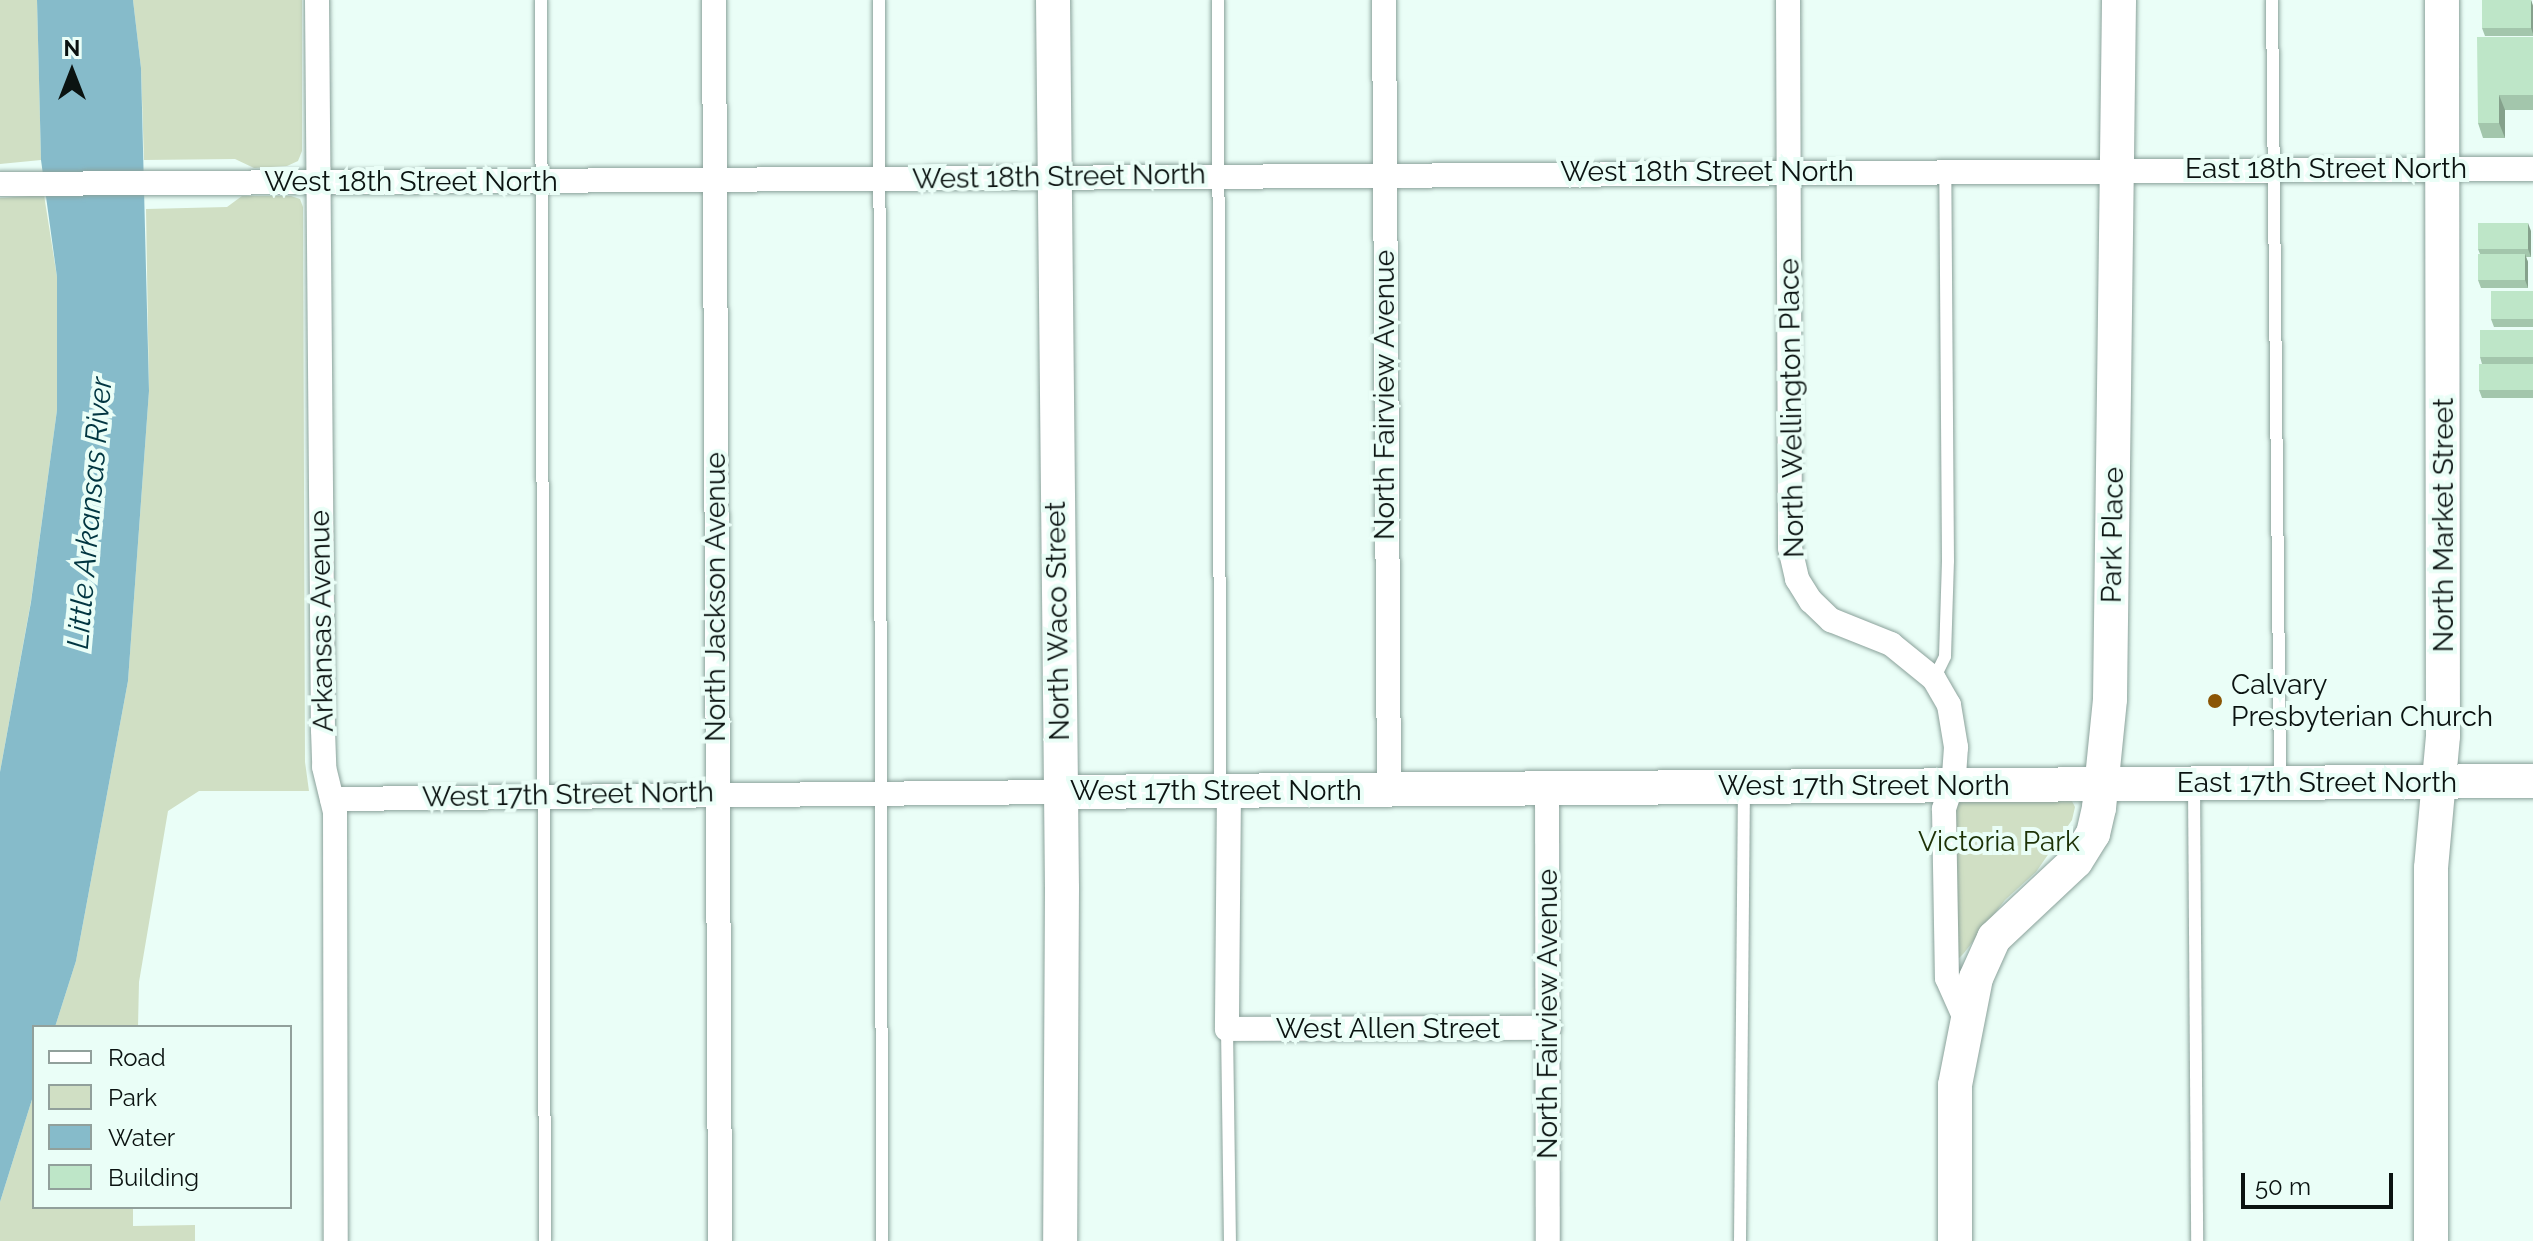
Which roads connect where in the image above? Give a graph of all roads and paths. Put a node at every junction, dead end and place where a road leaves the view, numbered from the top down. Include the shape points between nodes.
1 (317, 0) edge
2 (541, 0) edge
3 (714, 0) edge
4 (879, 0) edge
5 (1053, 0) edge
6 (1218, 0) edge
7 (1384, 0) edge
8 (1788, 0) edge
9 (2119, 0) edge
10 (2272, 0) edge
11 (2442, 0) edge
12 (2118, 168) junction
13 (2274, 168) junction
14 (2444, 169) junction
15 (2533, 169) edge
16 (1945, 170) junction
17 (1788, 171) junction
18 (1384, 174) junction
19 (1218, 175) junction
20 (1054, 177) junction
21 (879, 179) junction
22 (715, 180) junction
23 (542, 181) junction
24 (318, 182) junction
25 (2, 183) edge
26 (1934, 679) junction
27 (2533, 781) edge
28 (2439, 782) junction
29 (2194, 783) junction
30 (2280, 783) junction
31 (2101, 784) junction
32 (1952, 785) junction
33 (1744, 787) junction
34 (1547, 788) junction
35 (1389, 789) junction
36 (1224, 790) junction
37 (1060, 792) junction
38 (881, 793) junction
39 (717, 794) junction
40 (545, 795) junction
41 (332, 799) junction
42 (1967, 1023) junction
43 (1549, 1028) junction
44 (1227, 1029) junction
45 (336, 1241) edge
46 (545, 1241) edge
47 (720, 1241) edge
48 (882, 1241) edge
49 (1060, 1241) edge
50 (1230, 1241) edge
51 (1548, 1241) edge
52 (1740, 1241) edge
53 (1955, 1241) edge
54 (2197, 1241) edge
55 (2431, 1241) edge

1 - 24 street, Arkansas Avenue
2 - 23 lane
3 - 22 street, North Jackson Avenue
4 - 21 lane
5 - 20 street, North Waco Street
6 - 19 lane
7 - 18 street, North Fairview Avenue
8 - 17 street, North Wellington Place
9 - 12 street, Park Place
10 - 13 lane
11 - 14 street, North Market Street
12 - 13 street, East 18th Street North
12 - 16 street, West 18th Street North
12 - 31 street, Park Place via 2110,699
13 - 14 street, East 18th Street North
13 - 30 lane
14 - 15 street, East 18th Street North
14 - 28 street, North Market Street
16 - 17 street, West 18th Street North
16 - 26 lane via 1948,561 1945,656
17 - 18 street, West 18th Street North
17 - 26 street, North Wellington Place via 1790,548 1797,579 1831,620 1891,644
18 - 19 street, West 18th Street North
18 - 35 street, North Fairview Avenue
19 - 20 street, West 18th Street North
19 - 36 lane
20 - 21 street, West 18th Street North
20 - 37 street, North Waco Street
21 - 22 street, West 18th Street North
21 - 38 lane
22 - 23 street, West 18th Street North
22 - 39 street, North Jackson Avenue
23 - 24 street, West 18th Street North
23 - 40 lane
24 - 25 street, West 18th Street North
24 - 41 street, Arkansas Avenue via 323,730
26 - 32 street, North Wellington Place via 1949,705 1956,747
27 - 28 street, East 17th Street North
28 - 30 street, East 17th Street North
28 - 55 street, North Market Street via 2431,868
29 - 30 street, East 17th Street North
29 - 31 street, East 17th Street North
29 - 54 lane
31 - 32 street, West 17th Street North
31 - 42 street, Park Place via 2093,834 2076,861 1994,938 1976,978
32 - 33 street, West 17th Street North
32 - 42 street via 1944,809 1947,978
33 - 34 street, West 17th Street North
33 - 52 lane
34 - 35 street, West 17th Street North
34 - 43 street, North Fairview Avenue
35 - 36 street, West 17th Street North
36 - 37 street, West 17th Street North
36 - 44 street
37 - 38 street, West 17th Street North
37 - 49 street, North Waco Street
38 - 39 street, West 17th Street North
38 - 48 lane
39 - 40 street, West 17th Street North
39 - 47 street, North Jackson Avenue
40 - 41 street, West 17th Street North
40 - 46 lane
41 - 45 street, Arkansas Avenue
42 - 53 street, Park Place via 1955,1085
43 - 44 street, West Allen Street
43 - 51 street, North Fairview Avenue
44 - 50 lane

